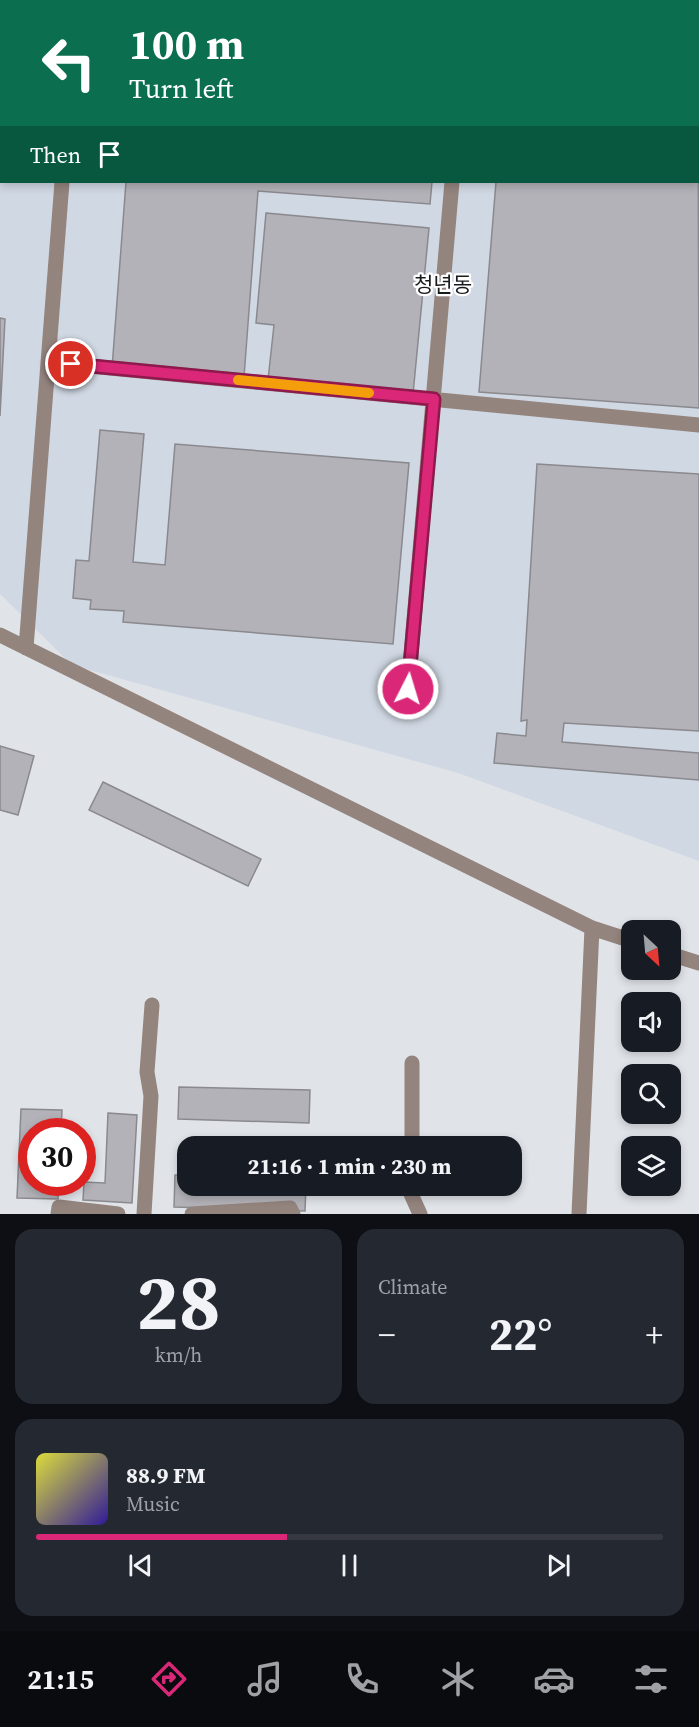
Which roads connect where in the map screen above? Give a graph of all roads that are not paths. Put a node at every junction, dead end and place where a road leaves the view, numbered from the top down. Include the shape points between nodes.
1 (62, 183) edge
2 (452, 183) edge
3 (48, 362) junction
4 (434, 399) junction
5 (699, 424) edge
6 (0, 635) edge
7 (26, 648) junction
8 (408, 689) dead end
9 (592, 928) junction
10 (621, 937) edge
11 (681, 957) edge
12 (699, 963) edge
13 (152, 1005) dead end
14 (412, 1063) dead end
15 (412, 1136) edge
16 (412, 1196) edge
17 (58, 1214) edge
18 (118, 1214) edge
19 (144, 1214) edge
20 (192, 1214) edge
21 (293, 1214) edge
22 (420, 1214) edge
23 (579, 1214) edge

1 - 3 street
2 - 4 street
3 - 4 street
3 - 7 street
4 - 5 street
4 - 8 street
6 - 7 street
7 - 9 street
9 - 10 street
9 - 23 street
11 - 12 street
13 - 19 street
14 - 15 street
16 - 22 street
17 - 18 street via 59,1207
20 - 21 street via 290,1208

